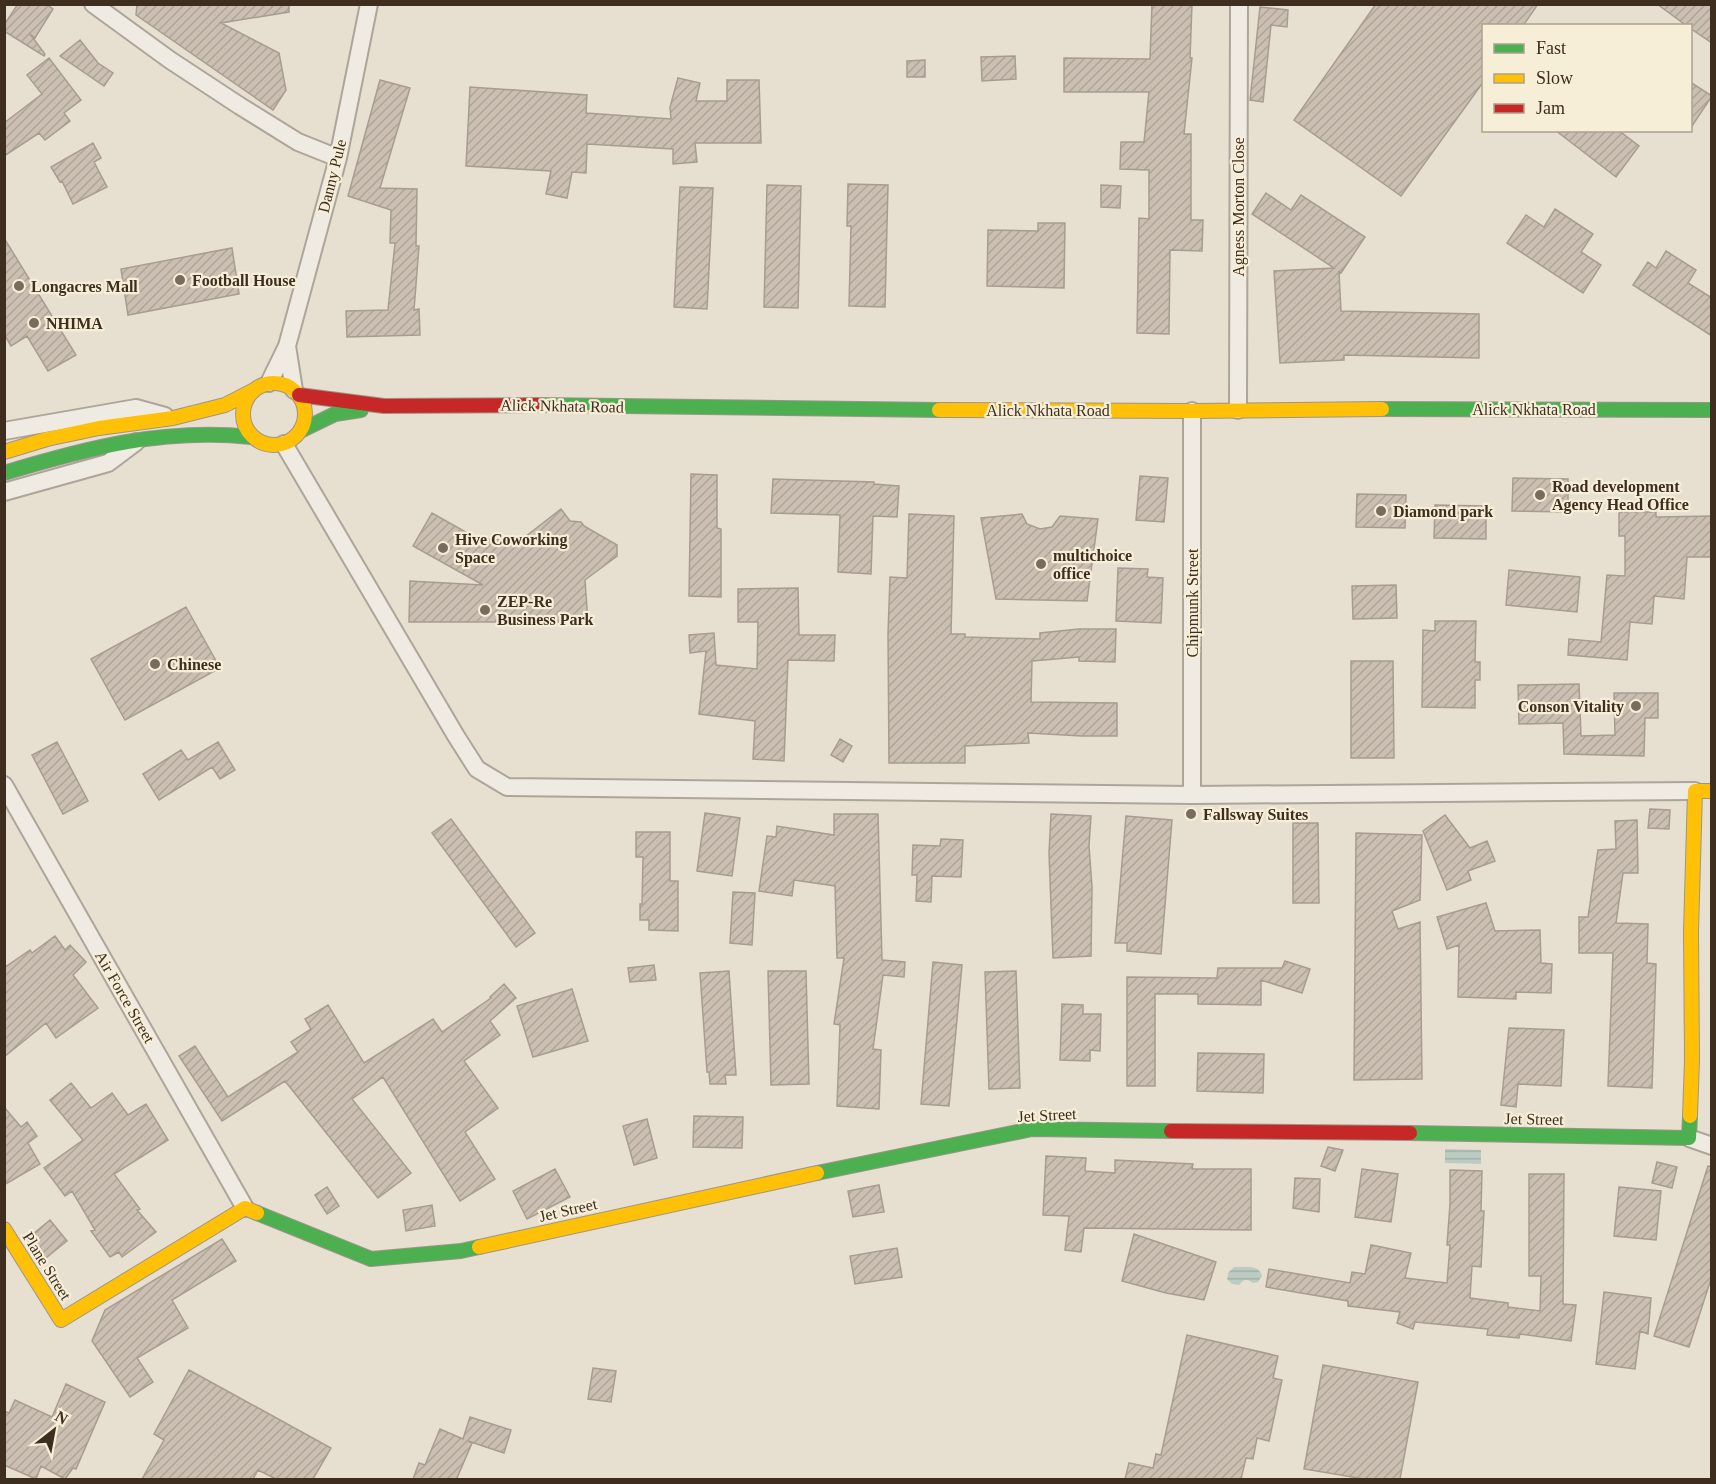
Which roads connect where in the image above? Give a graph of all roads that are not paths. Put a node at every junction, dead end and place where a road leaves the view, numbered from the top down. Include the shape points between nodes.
1 (93, 4) edge
2 (369, 4) edge
3 (1239, 4) edge
4 (338, 158) junction
5 (287, 346) junction
6 (262, 386) junction
7 (296, 392) junction
8 (384, 406) junction
9 (1238, 410) junction
10 (1712, 410) edge
11 (1192, 411) junction
12 (173, 418) junction
13 (4, 431) edge
14 (300, 432) junction
15 (251, 438) junction
16 (140, 440) junction
17 (284, 444) junction
18 (4, 452) edge
19 (4, 473) edge
20 (4, 492) edge
21 (4, 785) edge
22 (1703, 791) edge
23 (1192, 795) junction
24 (1689, 1138) junction
25 (1712, 1146) edge
26 (245, 1209) junction
27 (4, 1228) edge

1 - 4 street via 240,106 298,142
2 - 4 street, Danny Pule
3 - 9 street, Agness Morton Close
4 - 5 street, Danny Pule
5 - 6 street, Danny Pule
5 - 7 street, Danny Pule
6 - 7 main road via 283,384
6 - 12 main road via 225,405
6 - 15 main road via 245,402 243,410
7 - 8 main road, Alick Nkhata Road
7 - 14 main road via 305,410
8 - 11 main road, Alick Nkhata Road
8 - 14 main road, Alick Nkhata Road via 335,414
9 - 10 main road, Alick Nkhata Road
9 - 11 main road, Alick Nkhata Road
11 - 23 street, Chipmunk Street
12 - 13 street via 136,408
12 - 18 main road via 99,428
14 - 17 main road
15 - 16 main road via 170,434
15 - 17 main road via 267,445
16 - 19 main road
16 - 20 street via 108,463
17 - 23 street via 477,769 507,787
21 - 26 street, Air Force Street
22 - 23 street
22 - 24 main road via 1691,932
24 - 25 street
24 - 26 main road, Jet Street via 1032,1129 461,1251 371,1259
26 - 27 main road, Plane Street via 61,1320

